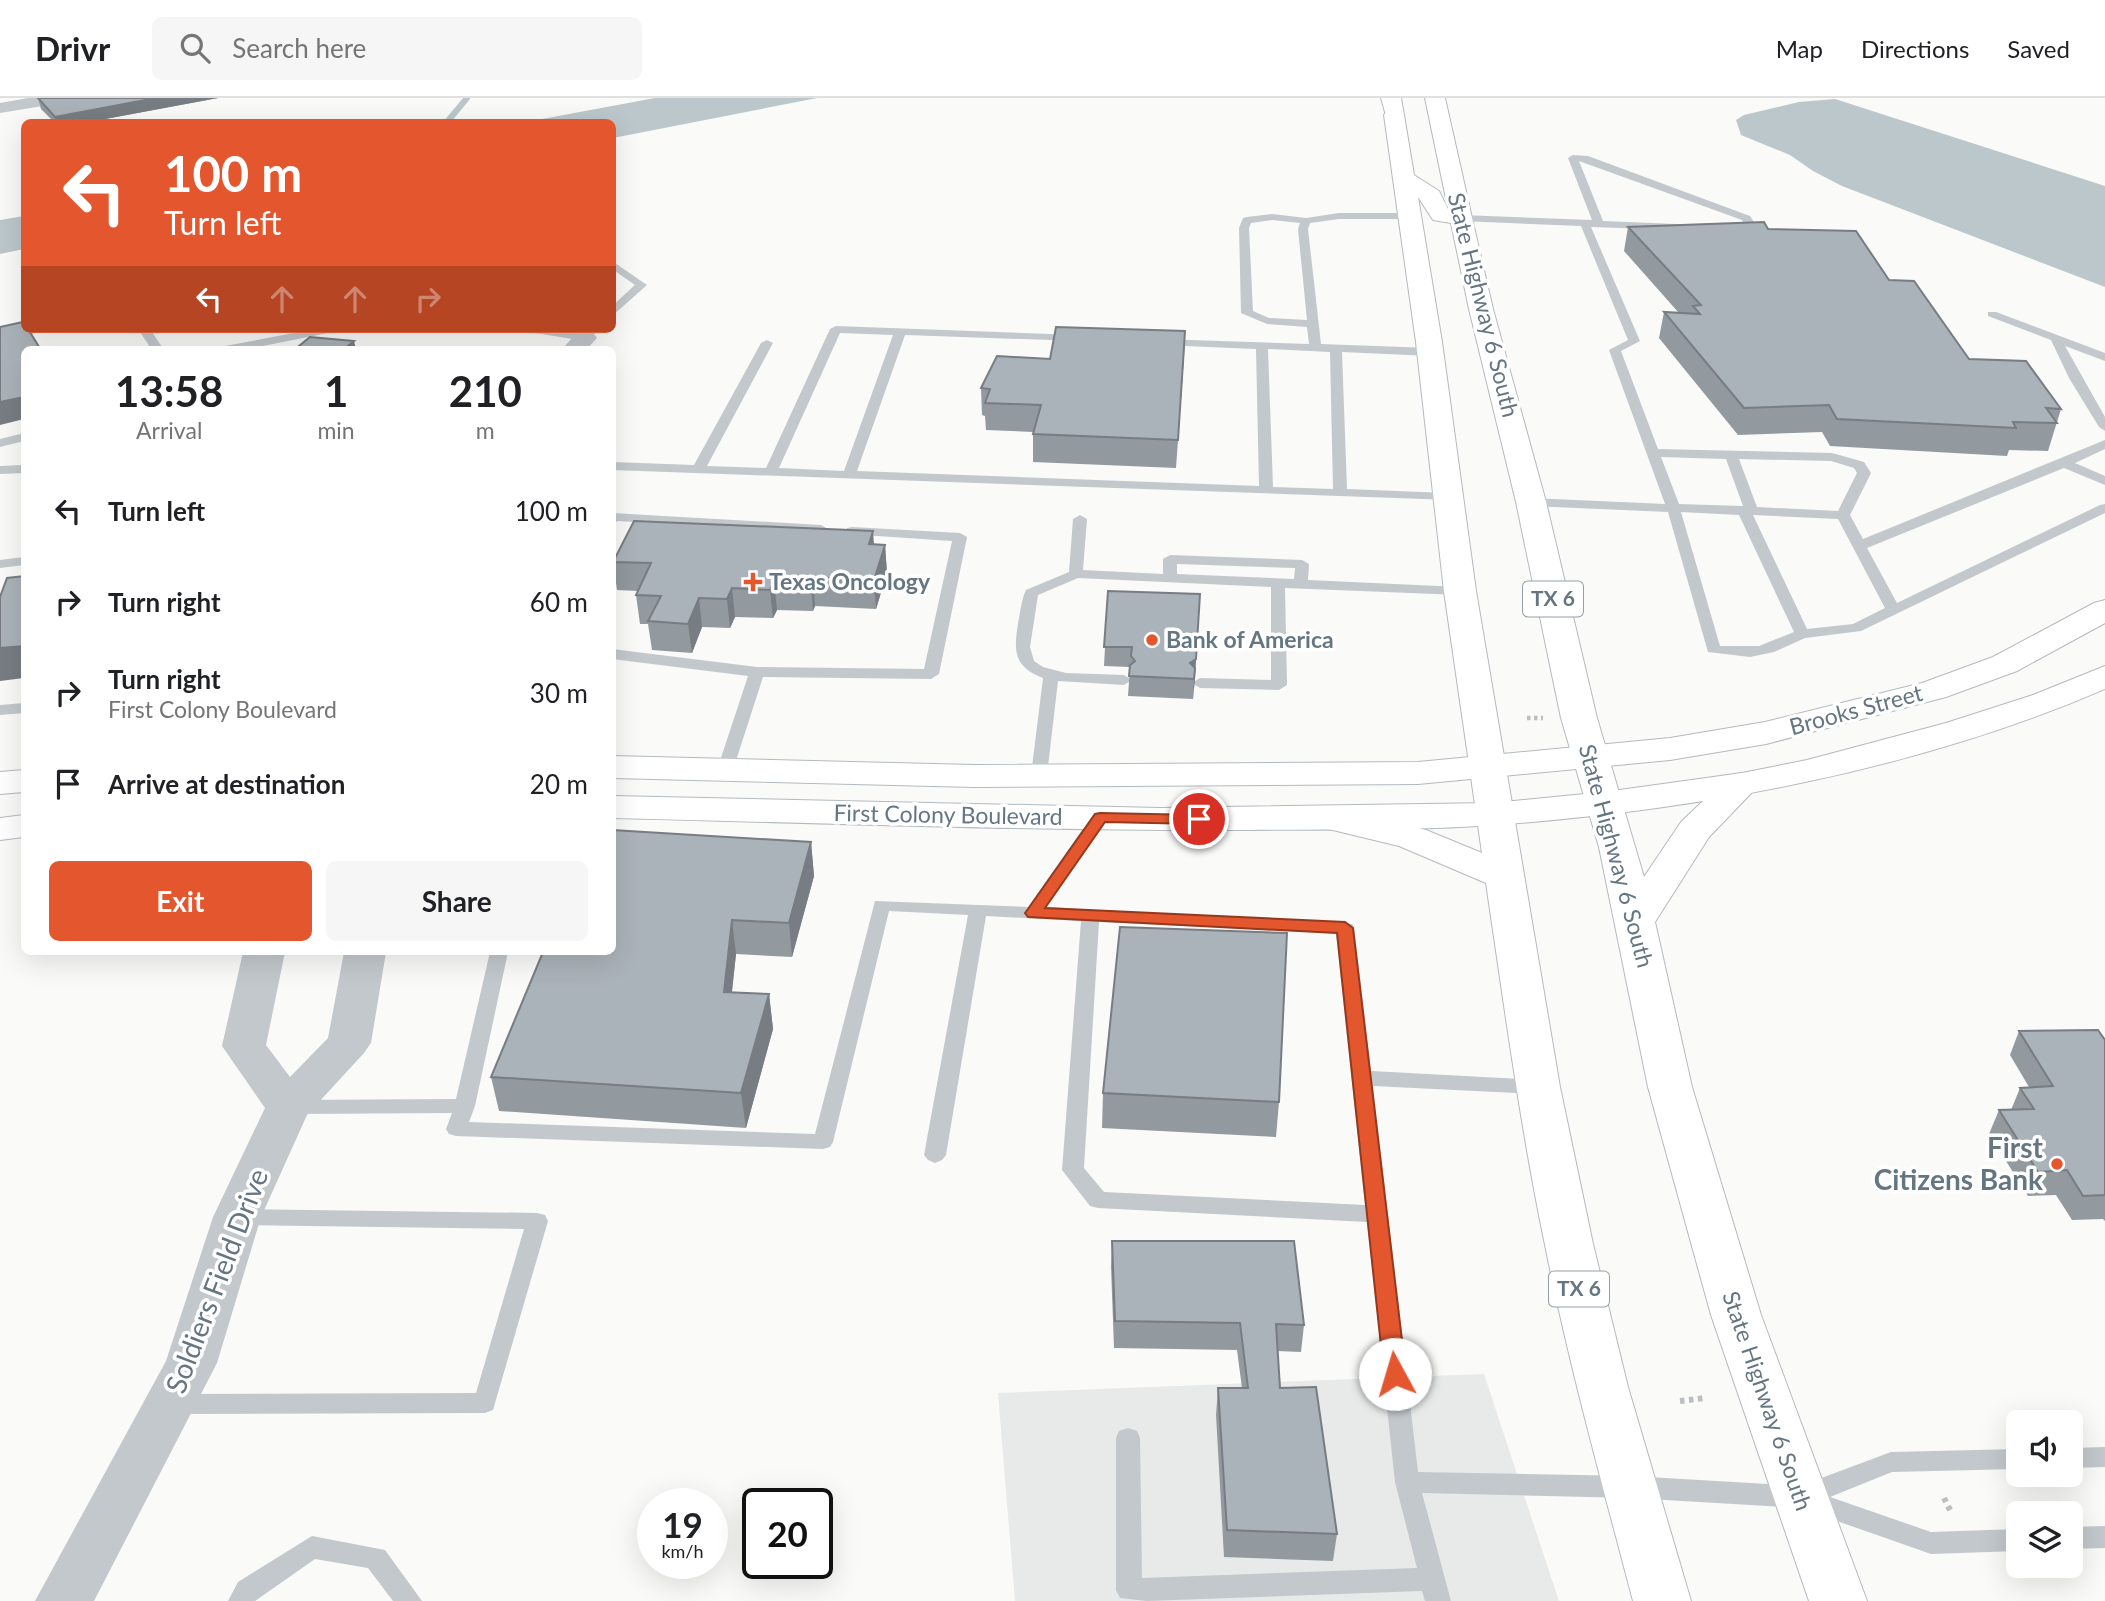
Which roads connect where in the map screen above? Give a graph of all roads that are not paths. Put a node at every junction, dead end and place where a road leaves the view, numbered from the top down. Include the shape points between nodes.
1 (61, 98) edge
2 (1436, 98) edge
3 (1393, 106) edge
4 (0, 108) edge
5 (1404, 177) junction
6 (1410, 216) junction
7 (1461, 218) junction
8 (1307, 222) junction
9 (1592, 224) junction
10 (1689, 227) edge
11 (1728, 229) edge
12 (1470, 259) junction
13 (616, 267) edge
14 (616, 309) edge
15 (1992, 314) dead end
16 (1312, 324) junction
17 (900, 332) junction
18 (27, 333) edge
19 (312, 333) edge
20 (551, 333) edge
21 (2056, 338) junction
22 (0, 339) edge
23 (585, 339) edge
24 (1095, 339) edge
25 (1151, 341) edge
26 (767, 343) dead end
27 (1262, 345) junction
28 (246, 346) edge
29 (1315, 347) junction
30 (1336, 348) junction
31 (1430, 352) junction
32 (2105, 357) edge
33 (2105, 427) edge
34 (21, 438) edge
35 (0, 443) edge
36 (2105, 444) edge
37 (1653, 453) junction
38 (1731, 455) junction
39 (2064, 463) junction
40 (616, 466) edge
41 (21, 469) edge
42 (0, 470) edge
43 (698, 470) junction
44 (771, 472) junction
45 (849, 475) junction
46 (2105, 481) edge
47 (1266, 490) junction
48 (1340, 493) junction
49 (1446, 497) junction
50 (1531, 502) junction
51 (1673, 507) junction
52 (2105, 508) edge
53 (1748, 510) junction
54 (1843, 515) junction
55 (616, 517) edge
56 (1080, 519) dead end
57 (1860, 546) junction
58 (21, 561) edge
59 (0, 564) edge
60 (1076, 573) junction
61 (1170, 578) junction
62 (1278, 584) junction
63 (1301, 585) junction
64 (1460, 591) junction
65 (1893, 610) junction
66 (2105, 610) edge
67 (1802, 634) junction
68 (616, 654) edge
69 (757, 672) junction
70 (2105, 676) edge
71 (1051, 677) junction
72 (1124, 680) dead end
73 (1199, 683) dead end
74 (21, 708) edge
75 (0, 710) edge
76 (1591, 757) junction
77 (616, 767) edge
78 (1486, 767) junction
79 (725, 770) junction
80 (1039, 775) junction
81 (21, 781) edge
82 (0, 783) edge
83 (1742, 784) junction
84 (1605, 803) junction
85 (616, 807) edge
86 (1494, 814) junction
87 (1100, 817) junction
88 (1325, 817) junction
89 (21, 826) edge
90 (0, 829) edge
91 (1502, 875) junction
92 (978, 910) junction
93 (1033, 913) junction
94 (1090, 917) junction
95 (1636, 920) junction
96 (263, 955) edge
97 (364, 955) edge
98 (498, 955) edge
99 (1362, 1078) junction
100 (1538, 1087) junction
101 (465, 1106) junction
102 (288, 1107) junction
103 (935, 1155) dead end
104 (1377, 1214) junction
105 (237, 1217) junction
106 (169, 1404) junction
107 (1128, 1437) dead end
108 (2105, 1457) edge
109 (2083, 1458) edge
110 (2006, 1459) edge
111 (1407, 1482) junction
112 (1631, 1487) junction
113 (1800, 1497) junction
114 (2105, 1537) edge
115 (2083, 1538) edge
116 (2006, 1540) edge
117 (1435, 1590) edge
118 (64, 1601) edge
119 (241, 1601) edge
120 (409, 1601) edge
121 (1662, 1601) edge
122 (1839, 1601) edge

1 - 4 street
2 - 7 main road, State Highway 6 South / TX 6
3 - 5 main road, TX 6
5 - 6 main road, TX 6
5 - 7 main road via 1431,196 1441,215
6 - 8 lane via 1339,216
6 - 12 main road via 1431,222 1440,238
6 - 31 main road, TX 6
7 - 9 lane
7 - 12 main road, State Highway 6 South / TX 6
8 - 16 lane via 1303,229
8 - 16 lane via 1247,219 1247,313 1267,321
9 - 10 lane
9 - 11 lane via 1573,158 1586,158 1746,218 1754,229
9 - 37 lane via 1634,341 1615,351
12 - 50 main road, State Highway 6 South / TX 6
13 - 14 lane via 642,285
15 - 21 lane
16 - 29 lane
17 - 24 lane
17 - 44 lane via 836,329
17 - 45 lane
18 - 22 lane
19 - 28 lane
20 - 23 lane
21 - 32 lane
21 - 33 lane
25 - 27 lane
26 - 43 lane
27 - 29 lane
27 - 47 lane
29 - 30 lane
30 - 31 lane
30 - 48 lane
31 - 49 main road, TX 6
34 - 35 lane
36 - 39 lane
37 - 38 lane
37 - 51 lane
38 - 53 lane
38 - 54 lane via 1832,457 1859,466 1864,473
39 - 46 lane
39 - 57 lane
40 - 43 lane
41 - 42 lane
43 - 44 lane
44 - 45 lane
45 - 47 lane
47 - 48 lane
48 - 49 lane
49 - 64 main road, TX 6
50 - 51 lane
50 - 76 main road, State Highway 6 South / TX 6
51 - 53 lane
51 - 67 lane via 1713,649 1743,655
52 - 65 lane
53 - 54 lane
53 - 67 lane
54 - 57 lane
55 - 69 lane via 960,537 930,674
56 - 60 lane
57 - 65 lane
58 - 59 lane
60 - 61 lane
60 - 71 lane via 1031,593 1023,653 1030,667
61 - 62 lane
61 - 63 lane via 1170,559 1302,564
62 - 63 lane
62 - 73 lane via 1279,685
63 - 64 lane
64 - 78 main road, TX 6
65 - 67 lane via 1856,628
66 - 76 main road, Brooks Street via 2005,664 1895,701 1727,740
68 - 69 lane
69 - 79 lane
70 - 83 main road, Brooks Street via 2035,706 1949,734
71 - 72 lane
71 - 80 lane
74 - 75 lane
76 - 78 main road, Brooks Street
76 - 84 main road, State Highway 6 South / TX 6
77 - 79 main road, First Colony Boulevard
78 - 80 main road, First Colony Boulevard via 1418,773
78 - 86 main road, TX 6
79 - 80 main road, First Colony Boulevard
81 - 82 main road
83 - 84 main road, Brooks Street
83 - 95 main road via 1694,830
84 - 86 main road, Brooks Street
84 - 95 main road, State Highway 6 South / TX 6
85 - 87 main road, First Colony Boulevard
86 - 88 main road, First Colony Boulevard
86 - 91 main road, TX 6
87 - 88 main road, First Colony Boulevard
87 - 93 lane
88 - 91 main road via 1412,838
89 - 90 main road
91 - 100 main road, TX 6
92 - 93 lane
92 - 101 lane via 881,905 822,1142 456,1129
92 - 103 lane
93 - 94 lane
94 - 99 lane via 1345,928
94 - 104 lane via 1073,1170 1098,1200
95 - 113 main road, State Highway 6 South / TX 6 via 1665,1067 1698,1189 1736,1315
96 - 102 street via 244,1046
97 - 102 street, Soldiers Field Drive via 349,1043
98 - 101 lane
99 - 100 lane
99 - 104 lane
100 - 112 main road, TX 6 via 1602,1387
101 - 102 lane
102 - 105 street, Soldiers Field Drive
104 - 111 lane
105 - 106 street, Soldiers Field Drive via 191,1363
105 - 106 lane via 537,1221 485,1403
106 - 118 street, Soldiers Field Drive
107 - 117 lane via 1129,1590
108 - 109 lane
110 - 113 lane via 1891,1462
111 - 112 lane
111 - 117 lane
112 - 113 lane
112 - 121 main road, TX 6
113 - 116 lane via 1931,1543
113 - 122 main road, State Highway 6 South / TX 6
114 - 115 lane
119 - 120 lane via 247,1590 312,1548 376,1558

